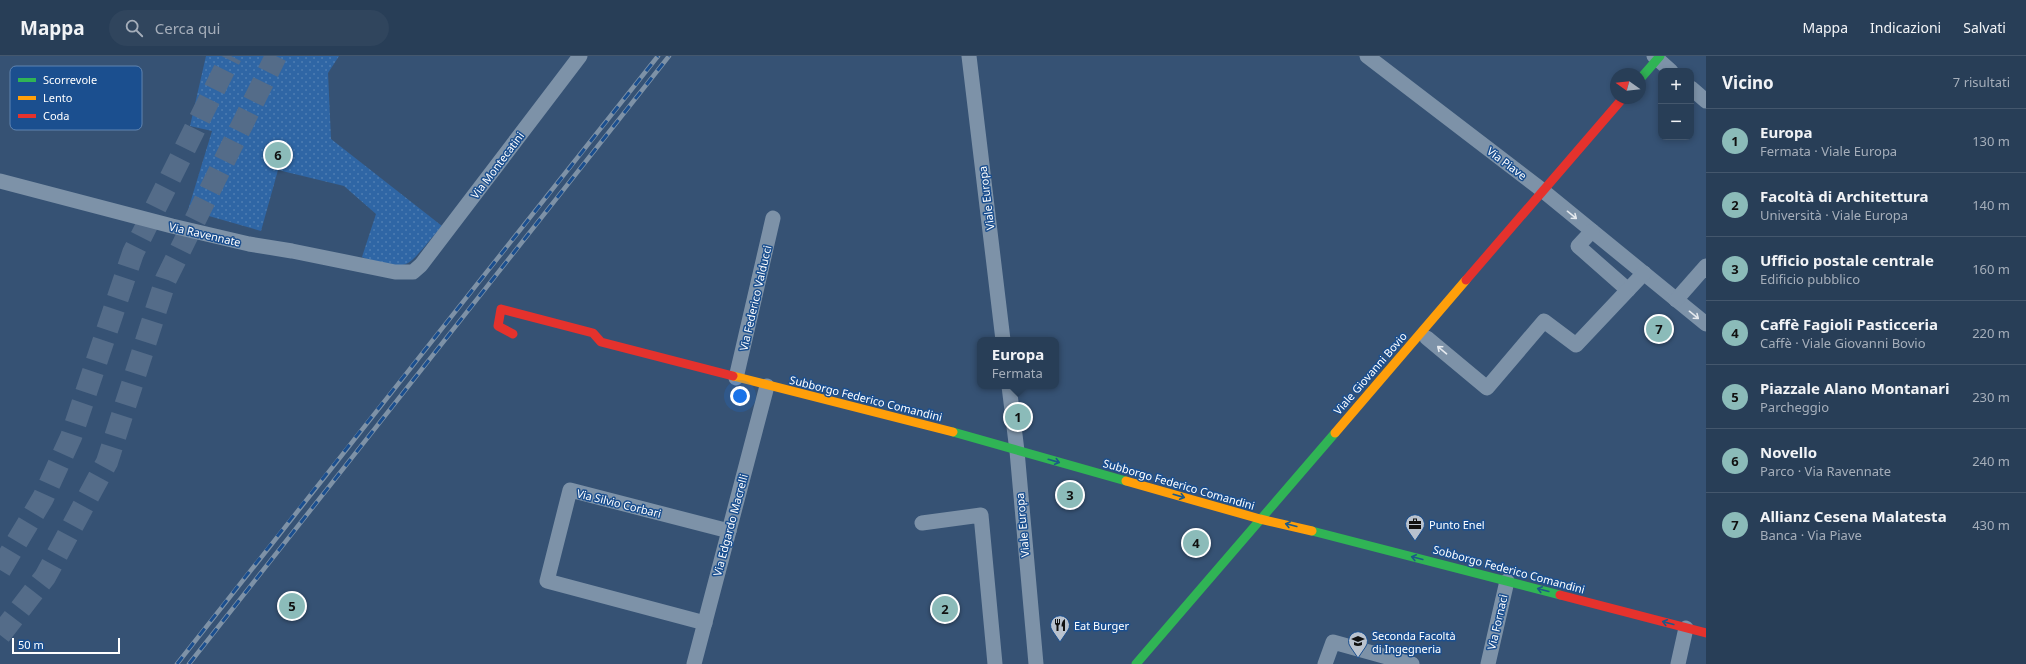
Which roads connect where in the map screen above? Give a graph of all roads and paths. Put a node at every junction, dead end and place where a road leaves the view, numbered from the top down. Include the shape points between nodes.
1 (580, 56) edge
2 (969, 56) edge
3 (1367, 56) edge
4 (1657, 57) edge
5 (1668, 68) edge
6 (1646, 71) edge
7 (1694, 91) edge
8 (1706, 101) edge
9 (1618, 104) edge
10 (0, 180) edge
11 (1542, 190) junction
12 (773, 218) dead end
13 (1592, 231) junction
14 (1706, 266) edge
15 (413, 272) joint
16 (1644, 274) junction
17 (1628, 290) junction
18 (1676, 300) junction
19 (1706, 324) edge
20 (513, 334) dead end
21 (1003, 337) edge
22 (1428, 338) dead end
23 (736, 378) junction
24 (767, 386) junction
25 (1009, 389) edge
26 (1017, 451) junction
27 (1260, 519) junction
28 (922, 523) dead end
29 (729, 531) junction
30 (1507, 581) junction
31 (704, 623) junction
32 (1686, 628) junction
33 (1706, 633) edge
34 (694, 664) edge
35 (995, 664) edge
36 (1036, 664) edge
37 (1136, 664) edge
38 (1325, 664) edge
39 (1412, 664) edge
40 (1488, 664) edge
41 (1678, 664) edge

1 - 15 street, Via Montecatini via 421,265
2 - 21 street, Viale Europa
3 - 11 street, Via Piave
4 - 5 street
4 - 6 street
7 - 8 street
9 - 11 street, Viale Giovanni Bovio
10 - 15 street, Via Ravennate via 172,226 268,248 395,272
11 -> 13 street, Via Piave
11 - 27 street, Viale Giovanni Bovio
12 - 23 street, Via Federico Valducci
13 - 16 street, Via Piave
13 - 17 street via 1578,246
14 - 18 street
16 - 17 street
16 - 18 street, Via Piave
17 -> 22 street via 1576,345 1544,321 1487,388
18 -> 19 street, Via Piave
20 - 23 street, Subborgo Federico Comandini via 498,326 501,309 592,333 601,342
23 - 24 street, Subborgo Federico Comandini
24 - 26 street, Subborgo Federico Comandini via 995,443
24 - 29 street, Via Edgardo Macrelli
25 - 26 street, Viale Europa
26 -> 27 street, Subborgo Federico Comandini
26 - 36 street, Viale Europa
30 -> 27 street, Sobborgo Federico Comandini
27 - 37 street, Viale Giovanni Bovio
28 - 35 street via 981,515
29 - 31 street, Via Edgardo Macrelli
29 - 31 street, Via Silvio Corbari via 570,490 547,580
32 -> 30 street, Sobborgo Federico Comandini
30 - 40 street, Via Fornaci
31 - 34 street, Via Edgardo Macrelli
32 - 33 street, Sobborgo Federico Comandini
32 - 41 street
38 - 39 street via 1333,642

